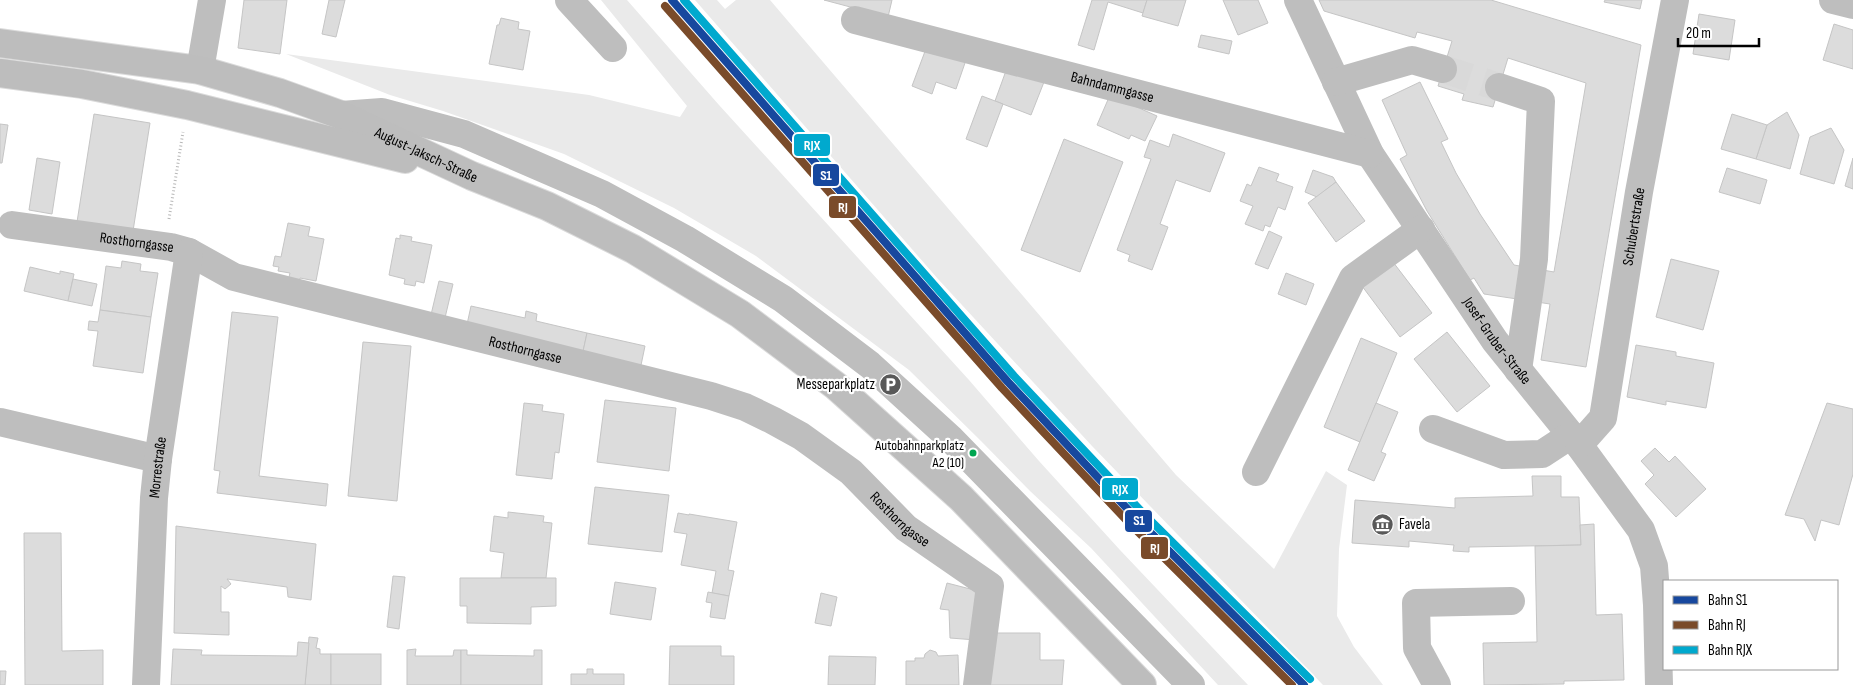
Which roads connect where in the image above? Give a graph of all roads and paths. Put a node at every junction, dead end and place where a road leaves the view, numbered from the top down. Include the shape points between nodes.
1 (212, 0) edge
2 (569, 0) edge
3 (1298, 0) edge
4 (1675, 0) edge
5 (1833, 0) edge
6 (1853, 5) edge
7 (855, 20) dead end
8 (0, 43) edge
9 (613, 48) dead end
10 (1443, 69) tunnel mouth
11 (200, 70) junction
12 (0, 73) edge
13 (1336, 82) junction
14 (1499, 87) tunnel mouth
15 (187, 105) junction
16 (341, 115) junction
17 (1370, 154) junction
18 (472, 176) junction
19 (12, 225) dead end
20 (1421, 229) junction
21 (180, 250) junction
22 (1518, 370) junction
23 (0, 422) edge
24 (1433, 429) dead end
25 (1575, 440) junction
26 (158, 460) junction
27 (1256, 472) dead end
28 (1511, 601) dead end
29 (146, 685) edge
30 (977, 685) edge
31 (1142, 685) edge
32 (1191, 685) edge
33 (1437, 685) edge
34 (1658, 685) edge

1 - 11 street
2 - 9 street
3 - 13 street, Josef-Gruber-Straße
4 - 25 street, Schubertstraße via 1639,192 1603,418
5 - 6 street
7 - 17 street, Bahndammgasse
8 - 11 main road, August-Jaksch-Straße
10 - 13 street via 1412,60
11 - 16 main road, August-Jaksch-Straße
12 - 15 main road, August-Jaksch-Straße via 82,84
13 - 17 street, Josef-Gruber-Straße
14 - 22 street via 1541,101 1534,259
15 - 18 main road, August-Jaksch-Straße
15 - 21 path via 168,224
16 - 18 main road, August-Jaksch-Straße
16 - 32 street via 382,112 464,134 602,194 685,239 783,299 870,365 950,438
17 - 20 street, Josef-Gruber-Straße
18 - 31 main road via 547,206 633,249 740,314 836,386 961,498
19 - 21 street, Rosthorngasse
20 - 22 street, Josef-Gruber-Straße via 1495,341
20 - 27 street via 1353,278
21 - 26 street, Morrestraße
21 - 30 street, Rosthorngasse via 234,277 711,396 772,420 801,436 851,472 906,528 990,586
22 - 25 street, Josef-Gruber-Straße
23 - 26 street
24 - 25 street, Schubertstraße via 1504,455 1542,454
25 - 34 street, Josef-Gruber-Straße via 1641,530 1654,566
26 - 29 street, Morrestraße
28 - 33 street via 1416,602 1417,648

